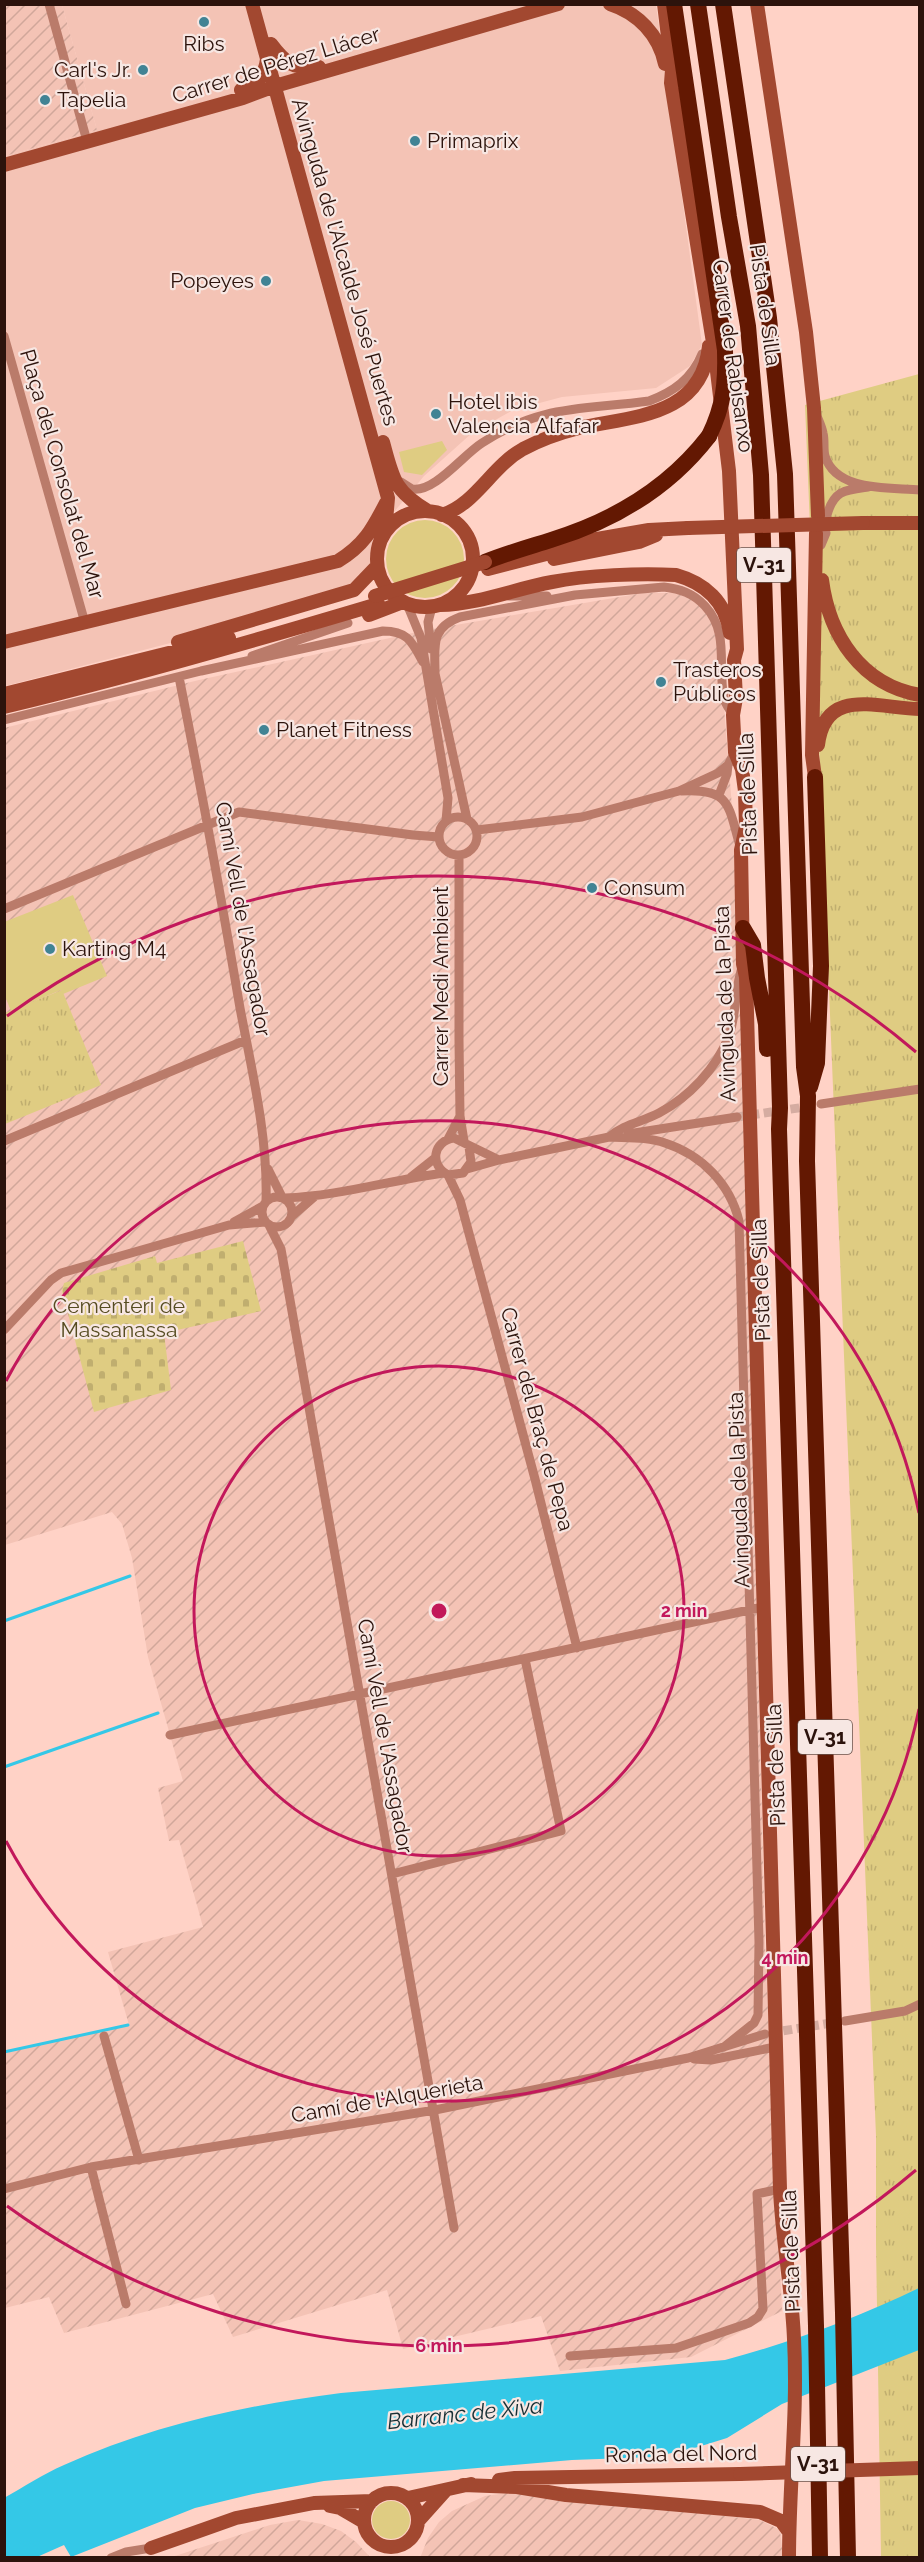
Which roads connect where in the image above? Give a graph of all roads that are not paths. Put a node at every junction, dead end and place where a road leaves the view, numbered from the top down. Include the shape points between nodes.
1 (49, 4) edge
2 (252, 4) edge
3 (260, 4) edge
4 (532, 4) edge
5 (558, 4) edge
6 (610, 4) edge
7 (664, 4) edge
8 (674, 4) edge
9 (698, 4) edge
10 (723, 4) edge
11 (757, 4) edge
12 (269, 50) junction
13 (671, 83) junction
14 (279, 84) junction
15 (85, 134) junction
16 (4, 157) edge
17 (4, 165) edge
18 (710, 335) junction
19 (4, 336) edge
20 (814, 408) junction
21 (393, 474) junction
22 (876, 486) junction
23 (920, 490) edge
24 (388, 498) junction
25 (435, 513) junction
26 (823, 515) joint
27 (920, 523) edge
28 (688, 528) junction
29 (385, 532) junction
30 (656, 535) junction
31 (486, 565) junction
32 (377, 566) junction
33 (464, 587) junction
34 (501, 596) junction
35 (575, 596) junction
36 (405, 603) junction
37 (436, 606) junction
38 (86, 623) junction
39 (348, 623) junction
40 (4, 642) edge
41 (734, 660) junction
42 (423, 662) junction
43 (201, 671) junction
44 (435, 673) junction
45 (111, 674) junction
46 (179, 677) junction
47 (920, 695) edge
48 (6, 700) edge
49 (918, 710) edge
50 (733, 715) junction
51 (4, 720) edge
52 (735, 752) junction
53 (728, 765) junction
54 (815, 777) junction
55 (679, 791) junction
56 (719, 795) junction
57 (467, 819) junction
58 (446, 821) junction
59 (208, 823) junction
60 (477, 830) junction
61 (439, 837) junction
62 (741, 850) junction
63 (459, 856) junction
64 (4, 909) edge
65 (743, 928) junction
66 (743, 964) junction
67 (246, 1040) junction
68 (920, 1089) edge
69 (814, 1100) junction
70 (460, 1116) junction
71 (737, 1117) tunnel mouth
72 (778, 1129) junction
73 (609, 1137) junction
74 (448, 1139) junction
75 (4, 1141) edge
76 (467, 1144) junction
77 (435, 1158) junction
78 (499, 1160) junction
79 (267, 1167) junction
80 (465, 1171) junction
81 (446, 1174) junction
82 (411, 1177) junction
83 (314, 1197) junction
84 (284, 1198) junction
85 (460, 1200) junction
86 (264, 1203) junction
87 (289, 1220) junction
88 (267, 1223) junction
89 (229, 1225) junction
90 (282, 1249) junction
91 (4, 1330) edge
92 (756, 1608) junction
93 (577, 1648) junction
94 (525, 1659) junction
95 (359, 1694) junction
96 (170, 1735) dead end
97 (762, 1829) junction
98 (763, 1869) junction
99 (392, 1874) junction
100 (759, 1942) junction
101 (773, 1965) junction
102 (920, 2004) edge
103 (845, 2021) tunnel mouth
104 (765, 2034) tunnel mouth
105 (104, 2036) dead end
106 (775, 2047) junction
107 (724, 2048) junction
108 (688, 2058) junction
109 (435, 2110) junction
110 (139, 2160) junction
111 (91, 2167) junction
112 (4, 2189) edge
113 (780, 2189) junction
114 (454, 2228) dead end
115 (126, 2304) dead end
116 (570, 2356) dead end
117 (920, 2468) edge
118 (463, 2485) junction
119 (444, 2491) junction
120 (408, 2498) junction
121 (372, 2500) junction
122 (314, 2503) junction
123 (848, 2517) junction
124 (419, 2520) junction
125 (364, 2522) junction
126 (789, 2532) junction
127 (819, 2537) junction
128 (380, 2545) junction
129 (151, 2548) junction
130 (404, 2551) edge
131 (111, 2558) edge
132 (135, 2558) edge
133 (389, 2558) edge
134 (789, 2558) edge
135 (813, 2558) edge
136 (820, 2558) edge
137 (848, 2558) edge
138 (857, 2558) edge

1 - 15 street
2 - 12 street, Avinguda de l'Alcalde José Puertes
3 - 12 street, Avinguda de l'Alcalde José Puertes
4 - 12 street, Carrer de Pérez Llácer via 321,67 300,68
5 - 14 street, Carrer de Pérez Llácer
6 - 13 street via 630,14 652,33
7 - 13 street, Carrer de Rabisanxo
8 - 31 highway, bridge via 724,350 726,383 719,416 692,458 649,494 596,524
9 - 72 highway, Pista de Silla / V-31 via 748,326 761,475
10 - 69 highway, Pista de Silla / V-31 via 769,318 785,474 804,1055
11 - 20 street via 799,271
12 - 14 street, Avinguda de l'Alcalde José Puertes
12 - 15 street, Carrer de Pérez Llácer via 263,73 250,87
13 - 18 street, Carrer de Rabisanxo
14 - 17 street, Carrer de Pérez Llácer via 243,98
14 - 21 street, Avinguda de l'Alcalde José Puertes
14 - 24 street, Avinguda de l'Alcalde José Puertes
15 - 16 street, Carrer de Pérez Llácer
18 - 21 street via 693,372 668,393 649,401 572,408 528,419 481,443 430,487 412,489
18 - 25 street via 704,369 677,402 651,414 576,429 535,443 506,461 461,507
18 - 41 street, Carrer de Rabisanxo via 729,471 737,649
19 - 38 street, Plaça del Consolat del Mar
20 - 22 street via 830,467 849,481
20 - 26 street
21 - 25 street, Avinguda de l'Alcalde José Puertes via 394,483 408,499
22 - 23 street
22 - 26 street via 845,490
24 - 29 street, Avinguda de l'Alcalde José Puertes
24 - 38 street via 370,534 338,561
25 - 29 street via 404,516
25 - 33 street via 455,522 471,546 473,560
27 - 28 street, bridge
28 - 30 street
28 - 31 street via 603,536
29 - 32 street
30 - 31 street
30 - 33 street via 483,578
31 - 45 street, bridge
32 - 36 street via 386,587
32 - 45 street via 354,590 158,648
33 - 37 street
34 - 35 street
34 - 37 street
34 - 41 street via 569,579 662,574 690,579 704,586 724,610
35 - 44 street via 448,621 437,634
35 - 50 street, Carrer de Rabisanxo via 664,587 690,594 713,615 719,627 724,700
36 - 37 street
36 - 39 street
36 - 42 street via 421,638
37 - 44 street via 428,622
38 - 40 street
39 - 43 street
39 - 45 street via 200,663
41 - 50 street, Carrer de Rabisanxo
42 - 43 street via 411,639 395,631 383,631
42 - 58 street via 448,798
43 - 46 street
44 - 57 street
45 - 48 street
46 - 51 street
46 - 59 street, Camí Vell de l'Assagador
47 - 54 street via 881,681 857,662 840,639 824,595 821,536 812,755
49 - 54 street via 864,703 850,704 834,712 819,737
50 - 52 street, Carrer de Rabisanxo
52 - 53 street
52 - 62 street, Carrer de Rabisanxo via 745,791 746,827
53 - 55 street
53 - 56 street
54 - 69 highway via 821,966
55 - 56 street via 700,790
55 - 60 street via 582,817
56 - 62 street, Avinguda de la Pista via 731,813
57 - 58 street via 455,817
57 - 60 street
58 - 61 street
59 - 61 street via 238,812
59 - 64 street
59 - 67 street, Camí Vell de l'Assagador
60 - 63 street via 473,849
61 - 63 street via 445,850
62 - 65 street, Avinguda de la Pista
63 - 70 street, Carrer Medi Ambient
65 - 66 street, Avinguda de la Pista
65 - 72 highway via 753,945 766,1024 769,1107
66 - 73 street via 728,1037 704,1077 658,1113 620,1128
66 - 92 street, Avinguda de la Pista
67 - 75 street
67 - 79 street, Camí Vell de l'Assagador
68 - 69 street
69 - 123 highway, Pista de Silla / V-31 via 807,1173
70 - 74 street, Carrer Medi Ambient
70 - 76 street, Carrer Medi Ambient
71 - 73 street
72 - 127 highway, Pista de Silla / V-31 via 816,2326
73 - 78 street
73 - 92 street, Avinguda de la Pista via 647,1139 683,1150 714,1175 735,1205 739,1221
74 - 76 street
74 - 77 street via 438,1146
76 - 78 street
76 - 80 street via 472,1154
77 - 81 street
77 - 82 street
78 - 80 street
79 - 84 street, Camí Vell de l'Assagador
79 - 86 street, Camí Vell de l'Assagador
80 - 81 street
80 - 85 street, Carrer del Braç de Pepa
81 - 82 street
81 - 85 street, Carrer del Braç de Pepa
82 - 83 street
83 - 84 street
83 - 87 street
84 - 86 street via 273,1197
84 - 87 street via 292,1206
85 - 93 street, Carrer del Braç de Pepa
86 - 88 street via 262,1214
86 - 89 street
87 - 88 street via 278,1227
87 - 90 street, Camí Vell de l'Assagador
88 - 89 street
88 - 90 street, Camí Vell de l'Assagador
89 - 91 street via 62,1274 51,1280
90 - 95 street, Camí Vell de l'Assagador
92 - 93 street
92 - 97 street, Avinguda de la Pista
93 - 94 street
94 - 95 street
94 - 99 street via 561,1831
95 - 96 street
95 - 99 street, Camí Vell de l'Assagador
97 - 98 street, Avinguda de la Pista
97 - 98 street
98 - 100 street, Avinguda de la Pista
98 - 101 street, Avinguda de la Pista
99 - 109 street, Camí Vell de l'Assagador
100 - 101 street
100 - 107 street, Avinguda de la Pista via 758,2015 749,2028
101 - 106 street, Avinguda de la Pista
102 - 103 street via 905,2011
104 - 107 street, Camí de l'Alquerieta
105 - 110 street
106 - 108 street, Camí de l'Alquerieta via 711,2060
106 - 113 street, Avinguda de la Pista
107 - 108 street, Camí de l'Alquerieta
108 - 109 street, Camí de l'Alquerieta
109 - 110 street, Camí de l'Alquerieta
109 - 114 street, Camí Vell de l'Assagador
110 - 111 street, Camí de l'Alquerieta
111 - 112 street, Camí de l'Alquerieta
111 - 115 street
113 - 116 street via 757,2194 762,2309 758,2317 676,2348
113 - 126 street, Avinguda de la Pista via 794,2338
117 - 118 street, Ronda del Nord, bridge via 514,2478
118 - 119 street, Ronda del Nord
118 - 126 street via 760,2512 781,2522
119 - 120 street, Ronda del Nord
119 - 124 street
120 - 121 street via 386,2493
120 - 124 street via 418,2511
121 - 122 street
121 - 125 street
122 - 125 street via 340,2508
122 - 129 street via 236,2518
123 - 137 highway, Pista de Silla / V-31
123 - 138 highway
124 - 130 street
125 - 128 street via 369,2536
126 - 134 street, Avinguda de la Pista
127 - 135 highway
127 - 136 highway, Pista de Silla / V-31
128 - 130 street
128 - 133 street
129 - 131 street
129 - 132 street

